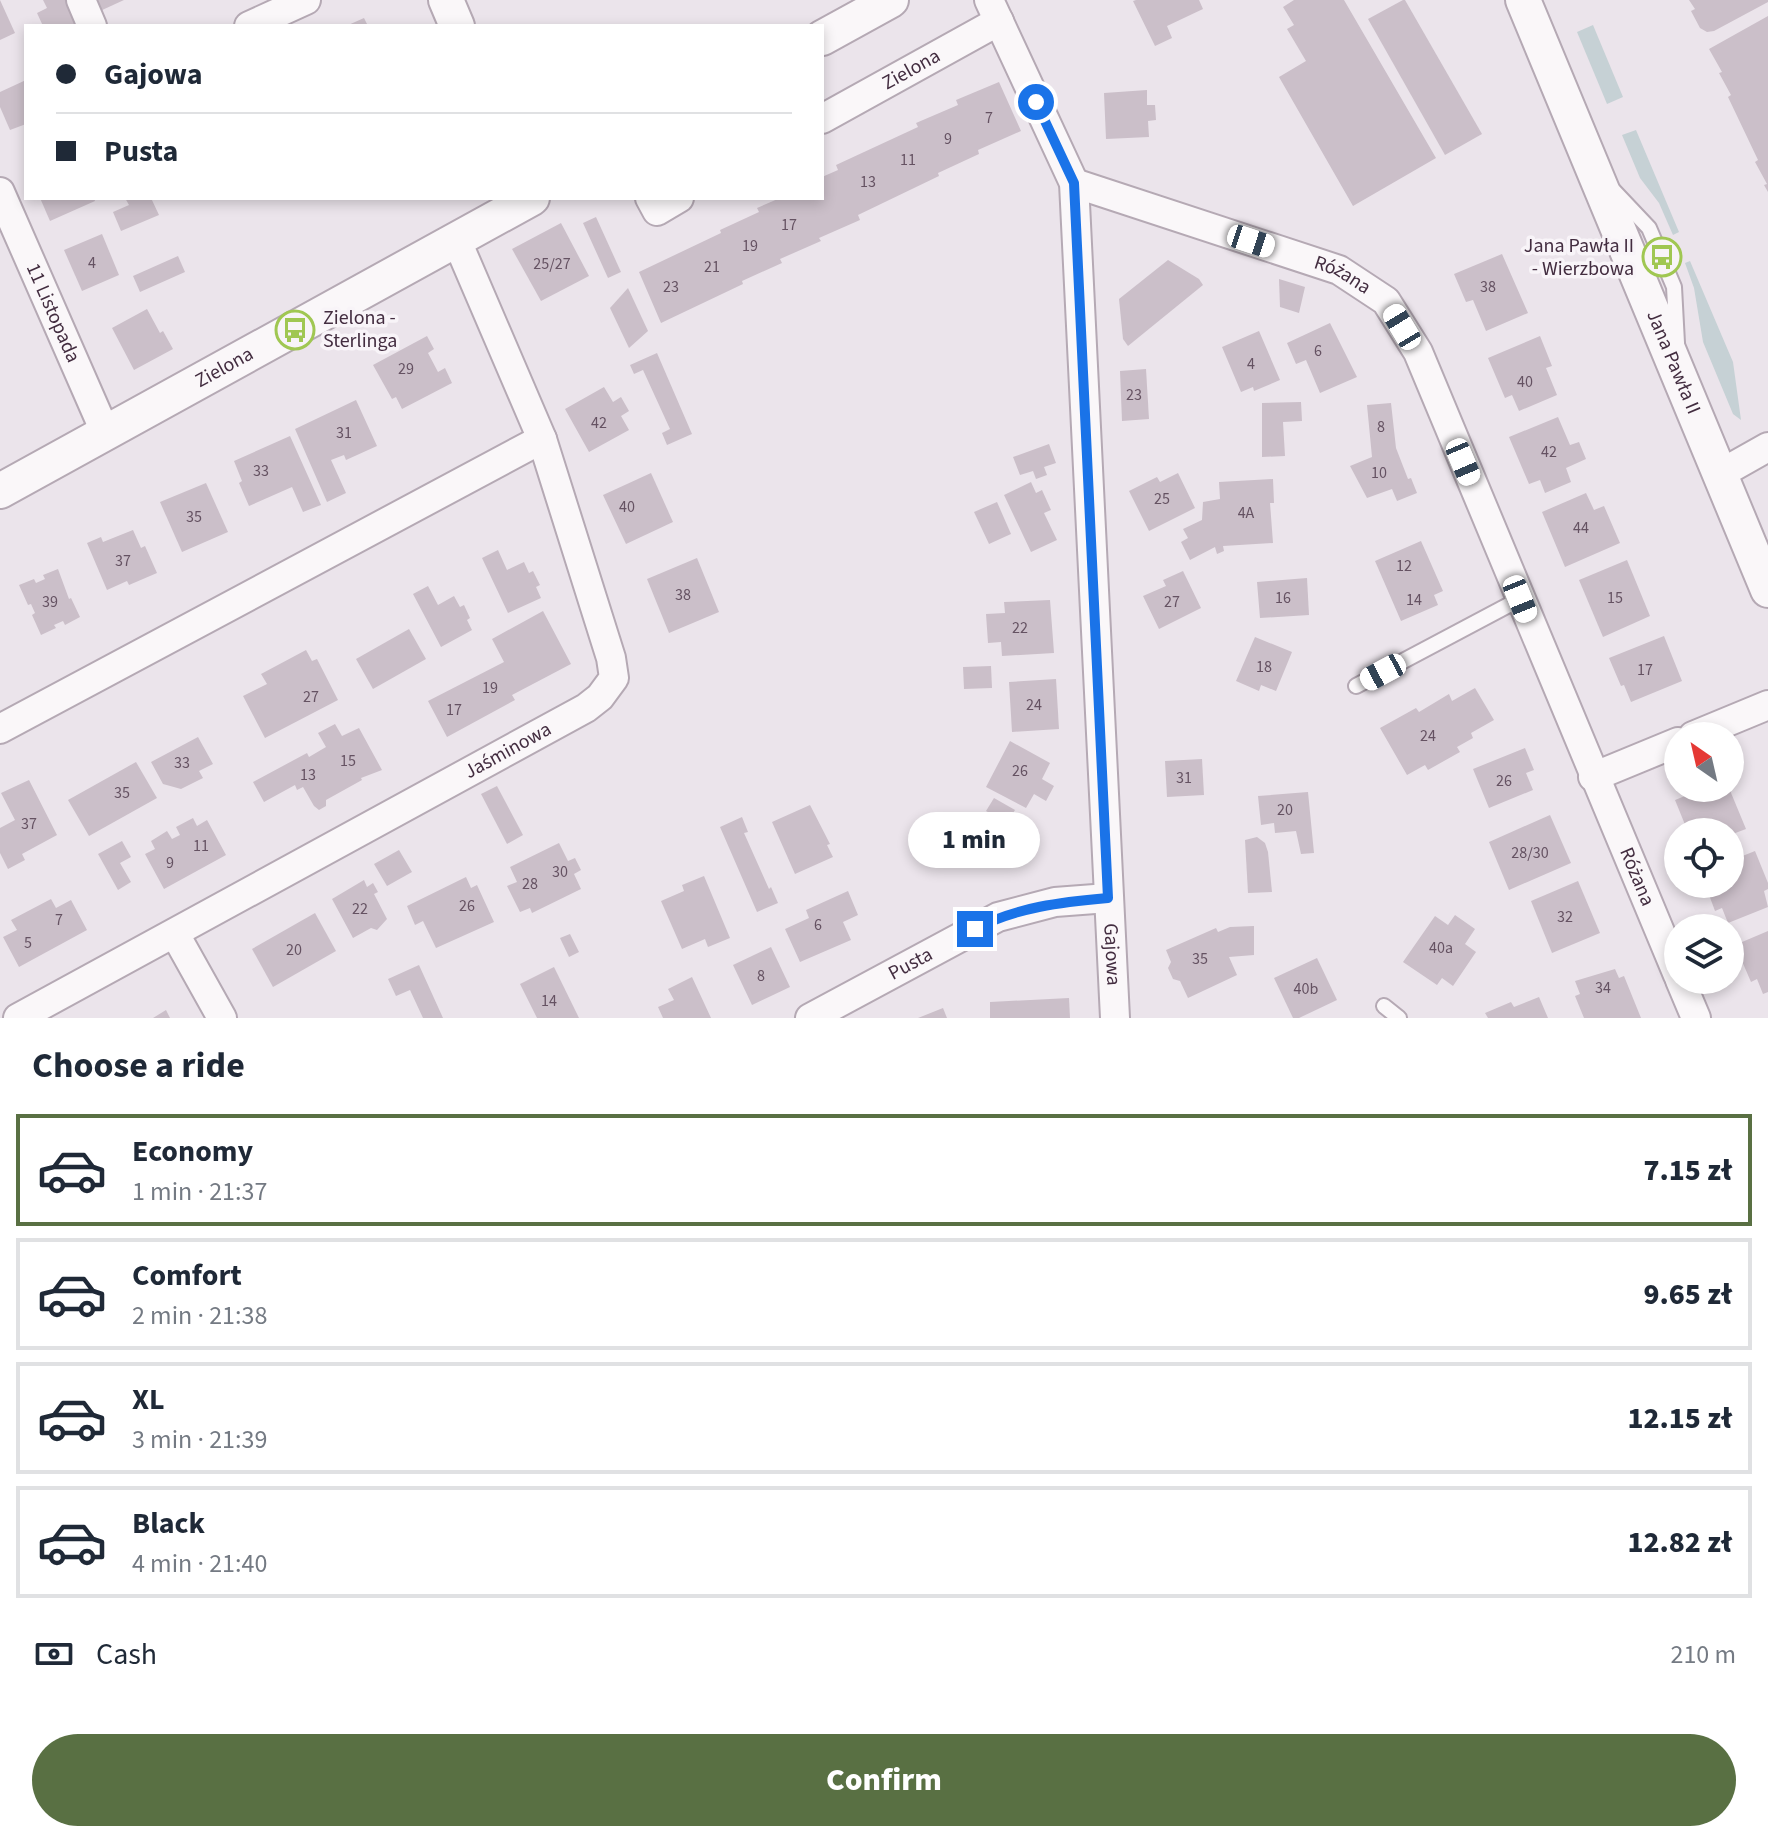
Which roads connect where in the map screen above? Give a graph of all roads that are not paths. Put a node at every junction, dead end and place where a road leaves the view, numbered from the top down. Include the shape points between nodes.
1 (81, 0) edge
2 (306, 0) edge
3 (446, 0) edge
4 (891, 0) edge
5 (1523, 0) edge
6 (994, 11) edge
7 (91, 24) edge
8 (253, 24) edge
9 (456, 24) edge
10 (824, 37) edge
11 (824, 118) edge
12 (1074, 183) junction
13 (0, 192) edge
14 (529, 200) edge
15 (651, 200) edge
16 (676, 200) edge
17 (457, 241) junction
18 (106, 434) junction
19 (542, 439) junction
20 (1768, 447) edge
21 (1720, 474) junction
22 (0, 491) edge
23 (1768, 590) edge
24 (1520, 599) junction
25 (1356, 686) dead end
26 (1768, 705) edge
27 (1727, 722) edge
28 (0, 729) edge
29 (1664, 748) edge
30 (1593, 777) junction
31 (1108, 898) junction
32 (175, 934) junction
33 (1664, 943) edge
34 (1686, 994) edge
35 (1384, 1006) dead end
36 (18, 1018) edge
37 (222, 1018) edge
38 (810, 1018) edge
39 (1115, 1018) edge
40 (1399, 1018) edge
41 (1696, 1018) edge

1 - 7 street
2 - 8 street
3 - 9 street
4 - 10 street
5 - 21 street, Jana Pawła II
6 - 11 street, Zielona
6 - 12 street, Gajowa
12 - 24 street, Różana via 1339,270 1386,301 1418,352
12 - 31 street, Gajowa
13 - 18 street, 11 Listopada
14 - 17 street, Zielona
15 - 16 street via 657,211
17 - 18 street, Zielona
17 - 19 street, Jaśminowa
18 - 22 street, Zielona
19 - 28 street
19 - 32 street, Jaśminowa via 611,658 614,678 600,697
20 - 21 street
21 - 23 street, Jana Pawła II
24 - 25 lane
24 - 30 street, Różana
26 - 27 street
29 - 30 street
30 - 33 street, Różana
31 - 38 street, Pusta via 1055,902 998,917
31 - 39 street, Gajowa
32 - 36 street, Jaśminowa
32 - 37 street
34 - 41 street, Różana
35 - 40 lane

